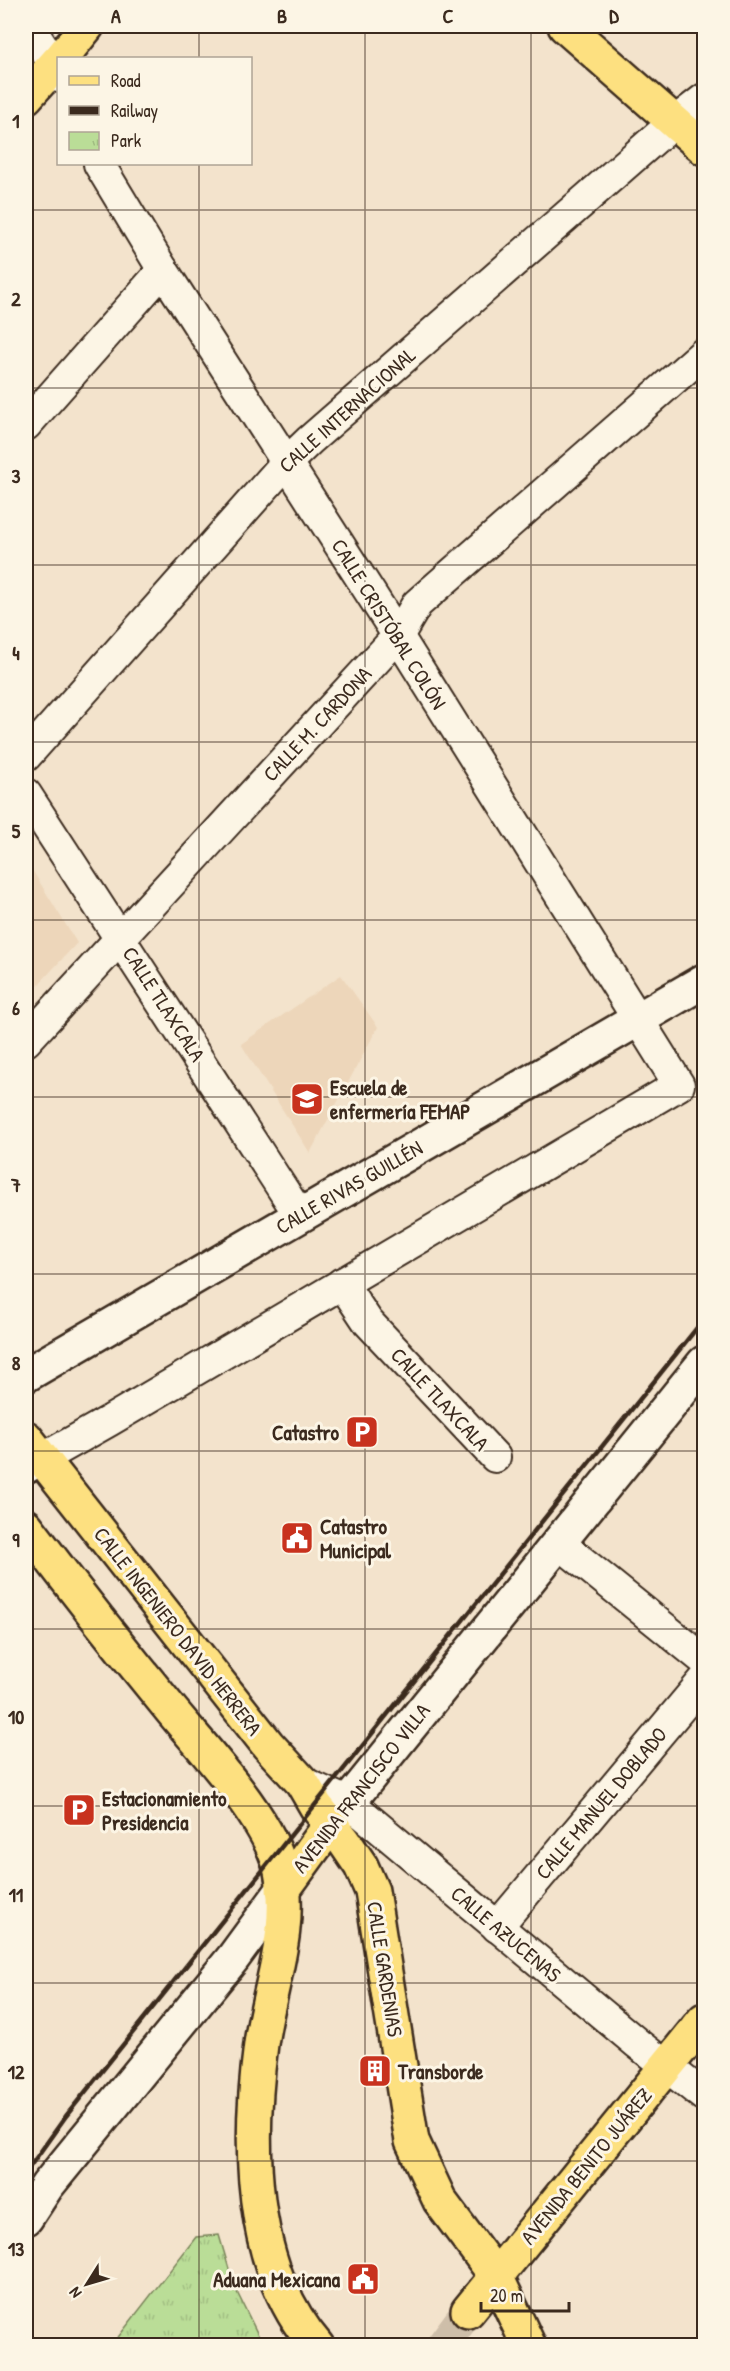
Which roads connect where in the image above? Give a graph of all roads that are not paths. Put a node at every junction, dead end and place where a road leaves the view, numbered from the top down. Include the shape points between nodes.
1 (29, 26) edge
2 (87, 26) edge
3 (565, 26) edge
4 (65, 57) edge
5 (57, 65) edge
6 (57, 67) edge
7 (26, 97) edge
8 (705, 99) edge
9 (674, 123) junction
10 (705, 148) edge
11 (100, 165) edge
12 (163, 270) junction
13 (705, 353) edge
14 (26, 425) edge
15 (285, 464) junction
16 (398, 636) junction
17 (26, 756) edge
18 (26, 794) edge
19 (121, 937) junction
20 (705, 981) edge
21 (638, 1020) junction
22 (26, 1041) edge
23 (300, 1216) junction
24 (342, 1283) junction
25 (705, 1363) edge
26 (26, 1376) edge
27 (31, 1455) edge
28 (495, 1457) dead end
29 (26, 1526) edge
30 (559, 1543) junction
31 (705, 1660) edge
32 (705, 1680) edge
33 (339, 1813) junction
34 (283, 1890) junction
35 (497, 1927) junction
36 (705, 2020) edge
37 (667, 2067) junction
38 (705, 2096) edge
39 (26, 2218) edge
40 (496, 2276) junction
41 (468, 2311) tunnel mouth
42 (317, 2346) edge
43 (529, 2346) edge

1 - 5 street
2 - 4 main road
3 - 9 main road
6 - 7 main road
8 - 9 street, CALLE INTERNACIONAL
9 - 10 main road
9 - 15 street, CALLE INTERNACIONAL
11 - 12 street, CALLE CRISTÓBAL COLÓN
12 - 14 street
12 - 15 street, CALLE CRISTÓBAL COLÓN
13 - 16 street, CALLE M. CARDONA via 417,604
15 - 16 street, CALLE CRISTÓBAL COLÓN
15 - 17 street, CALLE INTERNACIONAL
16 - 19 street, CALLE M. CARDONA
16 - 21 street, CALLE CRISTÓBAL COLÓN
18 - 19 street, CALLE TLAXCALA
19 - 22 street, CALLE M. CARDONA
19 - 23 street, CALLE TLAXCALA
20 - 21 main road, CALLE RIVAS GUILLÉN
21 - 23 main road, CALLE RIVAS GUILLÉN
21 - 24 street, CALLE CRISTÓBAL COLÓN via 679,1084
23 - 26 main road, CALLE RIVAS GUILLÉN
24 - 27 street
24 - 28 street, CALLE TLAXCALA via 368,1322
25 - 30 main road, AVENIDA FRANCISCO VILLA
27 - 33 main road, CALLE INGENIERO DAVID HERRERA via 268,1745 302,1782
29 - 34 main road via 229,1781 276,1856
30 - 31 street
30 - 33 main road, AVENIDA FRANCISCO VILLA
32 - 35 street, CALLE MANUEL DOBLADO
33 - 34 main road, AVENIDA FRANCISCO VILLA
33 - 35 street, CALLE AZUCENAS
33 - 40 main road, CALLE GARDENIAS via 372,1891 412,2141 440,2201
34 - 39 main road, AVENIDA FRANCISCO VILLA via 233,1958 47,2186
34 - 42 main road via 283,1936 261,2043 257,2191 279,2281
35 - 37 street, CALLE AZUCENAS
36 - 37 main road, AVENIDA BENITO JUÁREZ
37 - 38 street, CALLE AZUCENAS
37 - 40 main road, AVENIDA BENITO JUÁREZ
40 - 41 main road, AVENIDA BENITO JUÁREZ
40 - 43 main road, CALLE GARDENIAS

